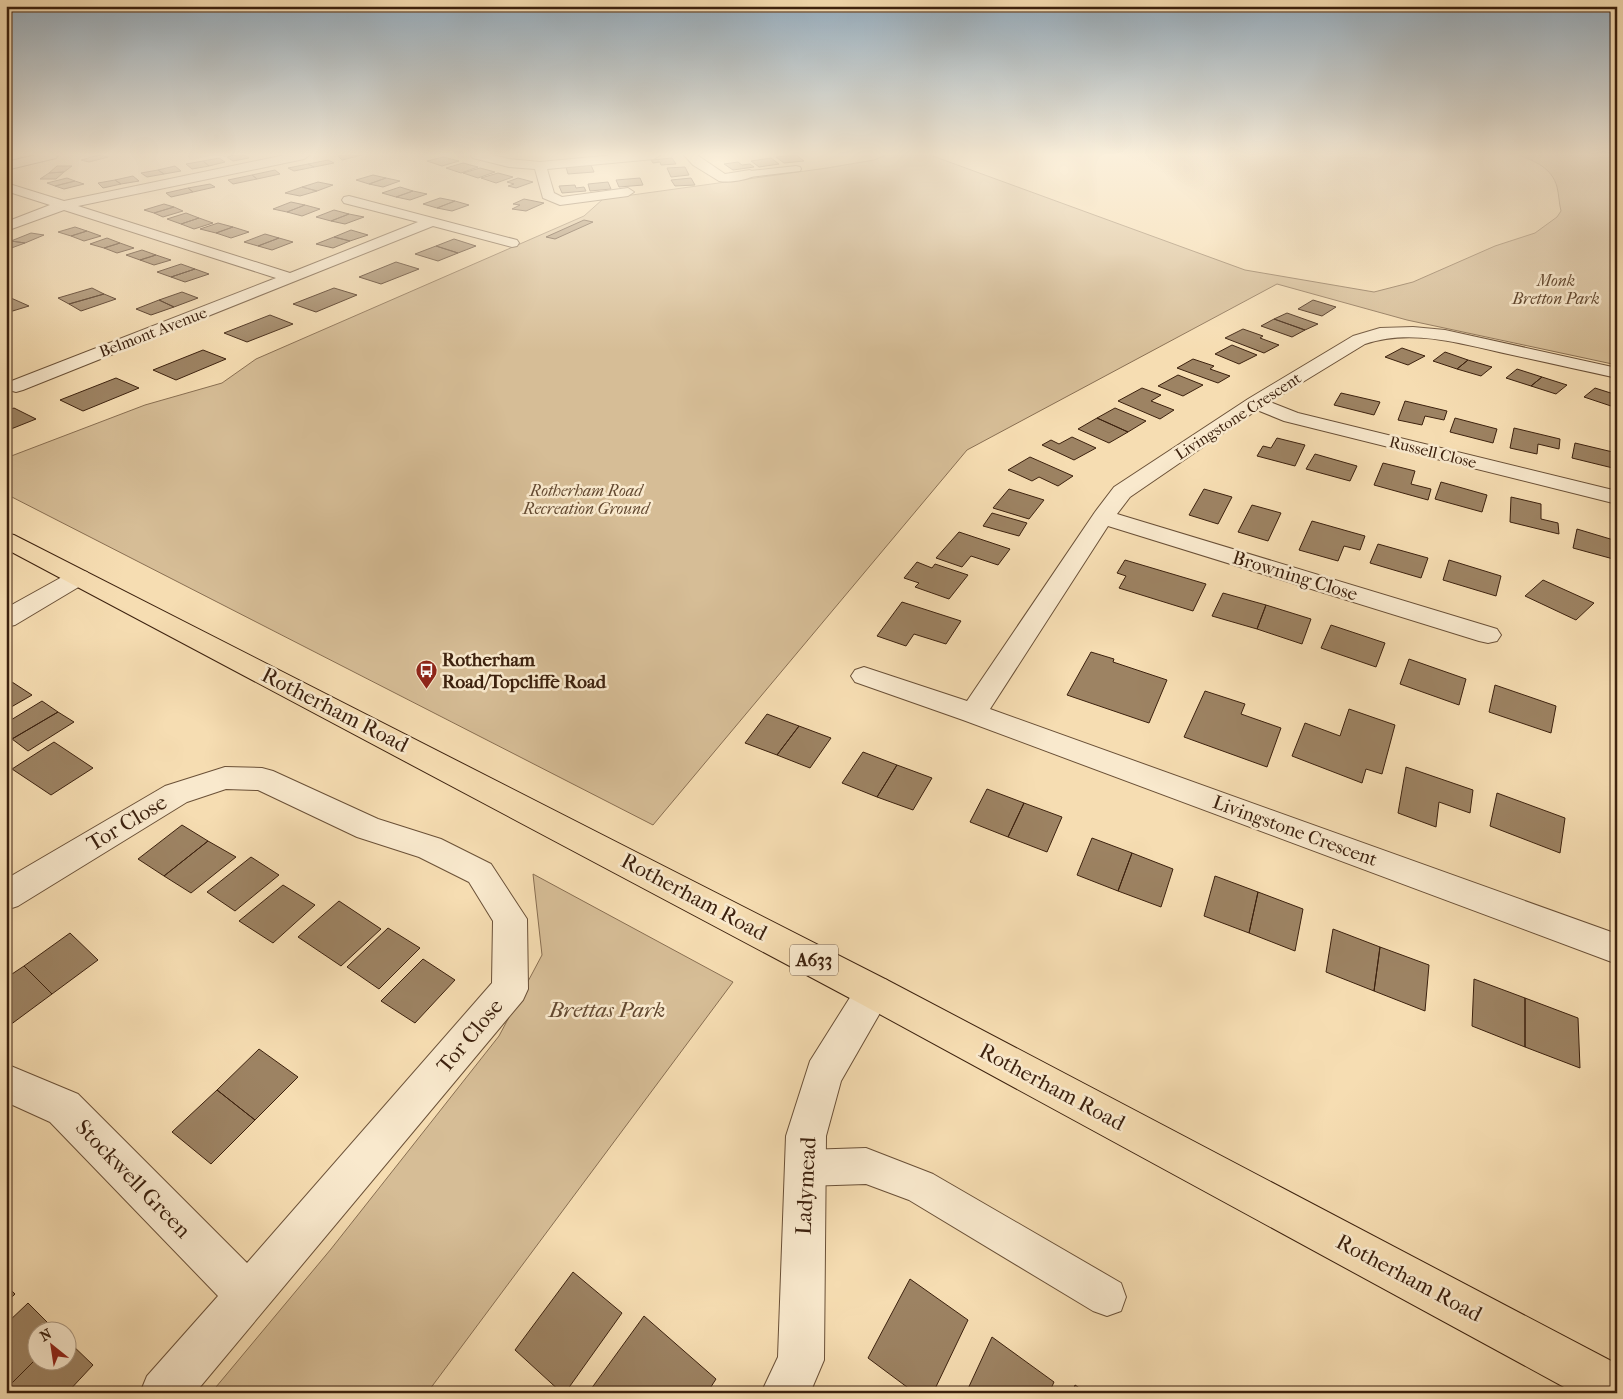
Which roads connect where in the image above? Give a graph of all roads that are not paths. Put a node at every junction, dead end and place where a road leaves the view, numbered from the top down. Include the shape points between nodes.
1 (24, 220) edge
2 (108, 220) edge
3 (426, 220) edge
4 (432, 222) junction
5 (6, 227) edge
6 (512, 243) dead end
7 (291, 278) junction
8 (1617, 373) edge
9 (16, 386) dead end
10 (1255, 403) junction
11 (1614, 504) edge
12 (1103, 517) junction
13 (6, 540) edge
14 (79, 577) junction
15 (6, 619) edge
16 (1488, 635) dead end
17 (864, 676) dead end
18 (973, 713) junction
19 (6, 896) edge
20 (1617, 949) edge
21 (874, 992) junction
22 (6, 1083) edge
23 (805, 1168) junction
24 (247, 1294) junction
25 (1107, 1297) dead end
26 (1617, 1390) edge
27 (164, 1393) edge
28 (785, 1393) edge

1 - 5 street
2 - 7 street
3 - 4 street
4 - 6 street
4 - 7 street, Belmont Avenue
7 - 9 street, Belmont Avenue
8 - 10 street, Livingstone Crescent via 1445,335 1380,333 1359,340
10 - 11 street, Russell Close via 1291,417
10 - 12 street, Livingstone Crescent via 1122,492
12 - 16 street, Browning Close
12 - 18 street, Livingstone Crescent
13 - 14 main road, Rotherham Road / A633
14 - 15 street
14 - 21 main road, Rotherham Road / A633
17 - 18 street, Livingstone Crescent
18 - 20 street, Livingstone Crescent
19 - 24 street, Tor Close via 176,794 225,778 262,779 368,828 430,848 480,873 510,919 510,989
21 - 23 street, Ladymead via 824,1074 806,1136
21 - 26 main road, Rotherham Road / A633
22 - 24 street, Stockwell Green via 64,1108
23 - 25 lane via 866,1166 920,1188
23 - 28 street, Ladymead via 801,1360
24 - 27 street, Tor Close

